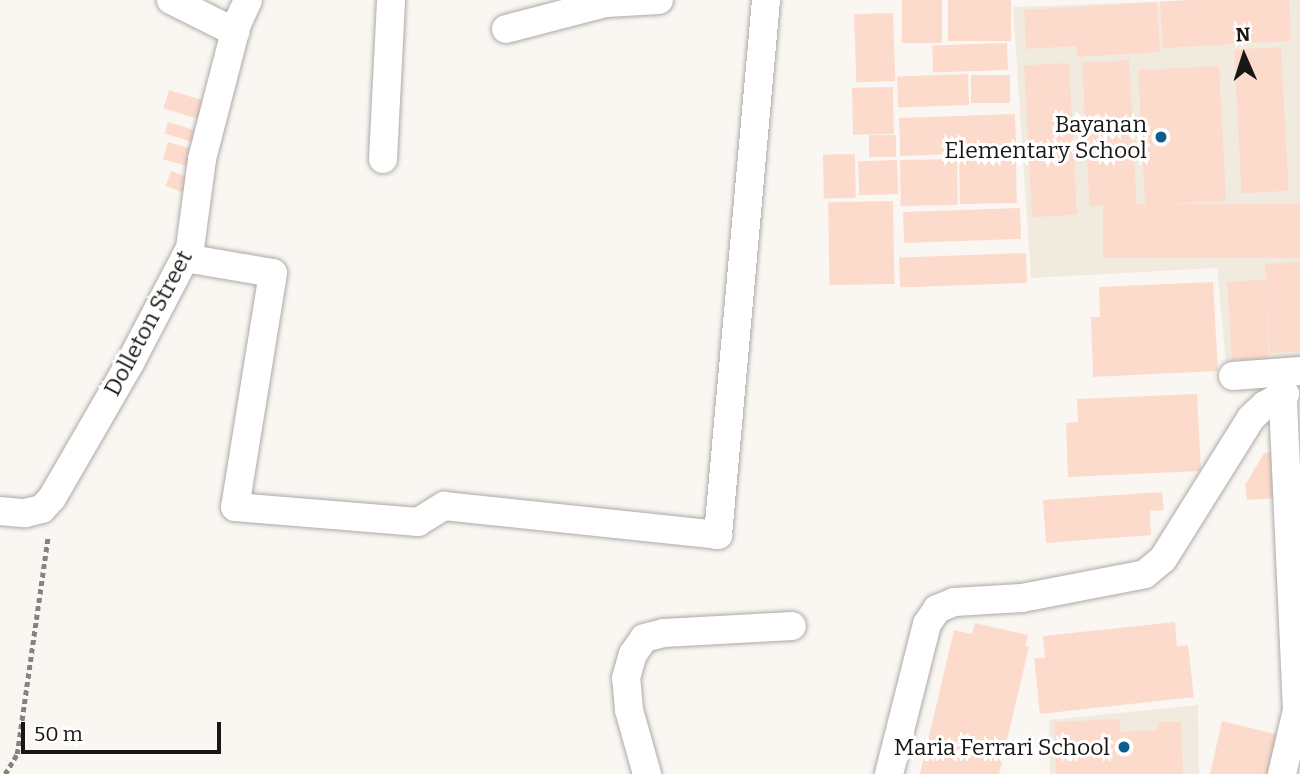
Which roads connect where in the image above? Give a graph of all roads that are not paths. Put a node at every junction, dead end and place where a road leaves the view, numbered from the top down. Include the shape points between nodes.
1 (171, 0) edge
2 (248, 0) edge
3 (391, 0) edge
4 (659, 0) edge
5 (766, 0) edge
6 (506, 29) dead end
7 (234, 32) junction
8 (383, 159) dead end
9 (185, 258) junction
10 (1233, 376) dead end
11 (1289, 380) edge
12 (0, 511) edge
13 (792, 626) dead end
14 (647, 774) edge
15 (889, 774) edge
16 (1282, 774) edge

1 - 7 street
2 - 7 street, Dolleton Street
3 - 8 street
4 - 6 street via 606,3
5 - 9 street via 718,535 444,506 418,522 235,508 274,273
7 - 9 street, Dolleton Street via 202,159
9 - 12 street, Dolleton Street via 47,503 26,513
10 - 11 street
11 - 15 street via 1251,418 1163,559 1145,574 1022,598 954,602 937,609 927,624
11 - 16 street via 1297,710
13 - 14 street via 644,638 626,678 629,710

